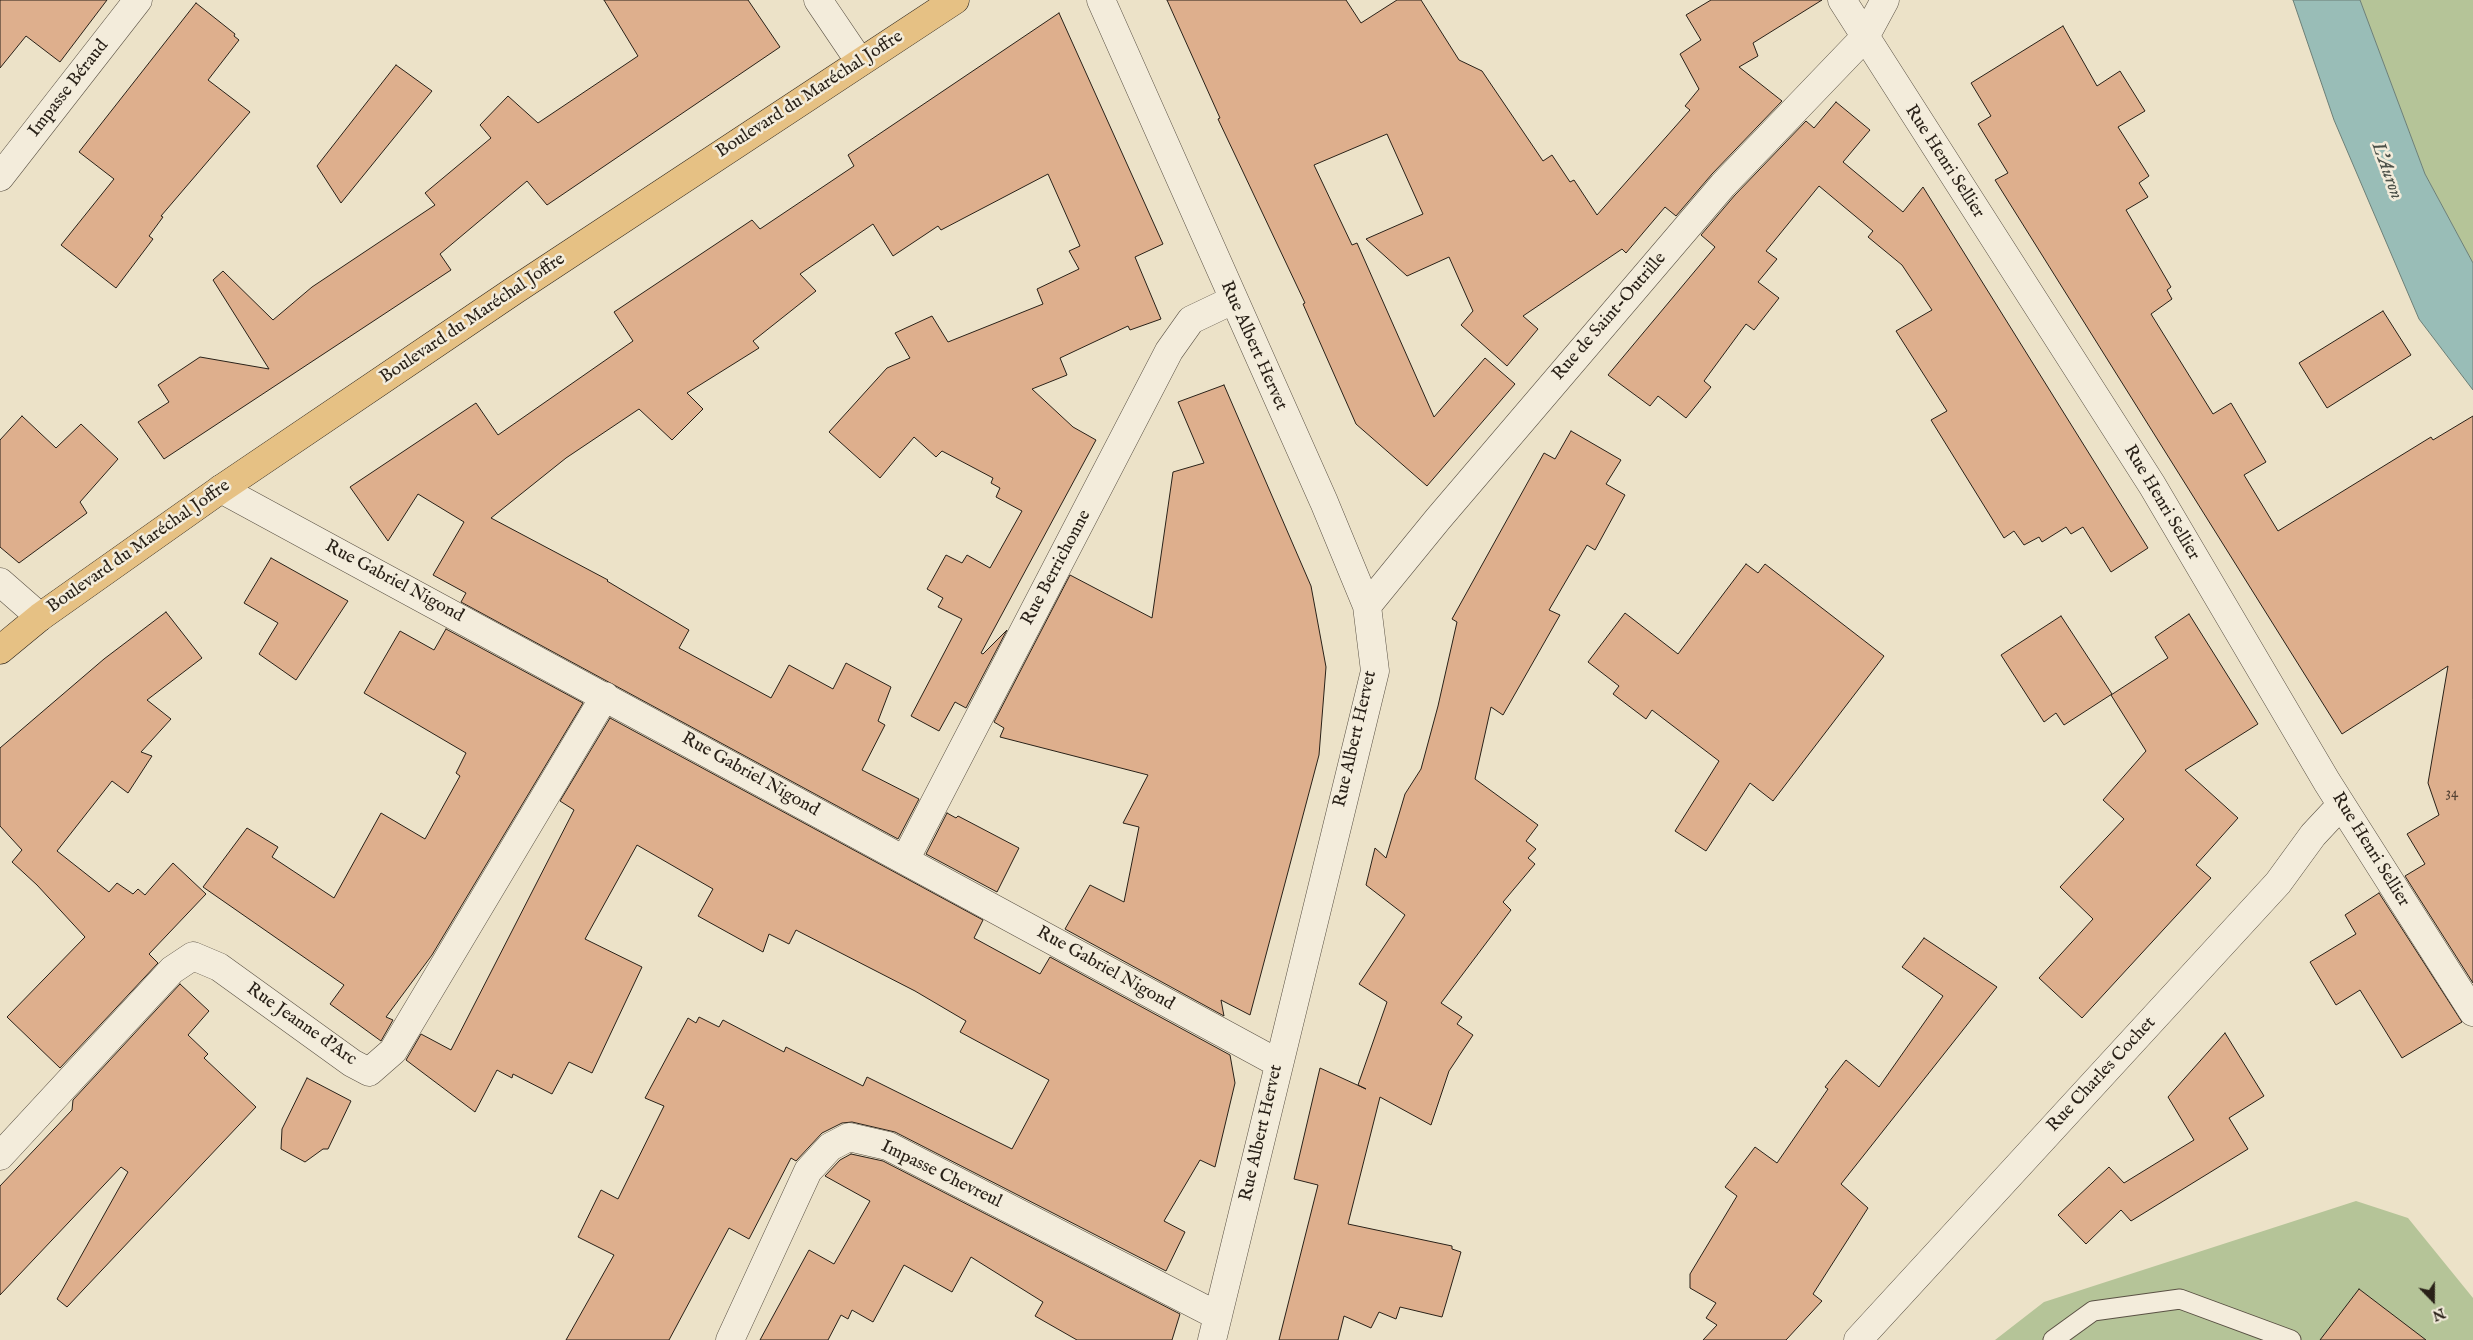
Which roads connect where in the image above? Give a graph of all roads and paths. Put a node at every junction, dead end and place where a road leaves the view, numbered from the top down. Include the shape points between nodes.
1 (138, 0) edge
2 (818, 0) edge
3 (954, 0) edge
4 (1101, 0) edge
5 (1842, 0) edge
6 (1885, 0) edge
7 (1865, 37) junction
8 (860, 62) junction
9 (0, 177) edge
10 (1233, 300) junction
11 (221, 489) junction
12 (0, 582) edge
13 (1367, 606) junction
14 (40, 617) junction
15 (0, 650) edge
16 (605, 696) junction
17 (2341, 805) junction
18 (905, 860) junction
19 (2473, 1012) edge
20 (1278, 1063) junction
21 (0, 1156) edge
22 (1215, 1328) edge
23 (730, 1340) edge
24 (1858, 1340) edge
25 (2053, 1340) edge
26 (2290, 1340) edge

1 - 9 street, Impasse Béraud
2 - 8 street
3 - 8 main road, Boulevard du Maréchal Joffre
4 - 10 street, Rue Albert Hervet
5 - 7 street, Rue Henri Sellier
6 - 7 street, Rue de Saint-Outrille
7 - 13 street, Rue de Saint-Outrille via 1723,185
7 - 17 street, Rue Henri Sellier via 2152,485
8 - 11 main road, Boulevard du Maréchal Joffre via 506,295
10 - 13 street, Rue Albert Hervet
10 - 18 street, Rue Berrichonne via 1191,320 1169,351
11 - 14 main road, Boulevard du Maréchal Joffre
11 - 16 street, Rue Gabriel Nigond
12 - 14 street
13 - 20 street, Rue Albert Hervet via 1375,671
14 - 15 main road, Boulevard du Maréchal Joffre
16 - 18 street, Rue Gabriel Nigond
16 - 21 street, Rue Jeanne d'Arc via 393,1051 369,1072 219,967 194,956 172,970
17 - 19 street, Rue Henri Sellier
17 - 24 street, Rue Charles Cochet via 2313,835 2278,883
18 - 20 street, Rue Gabriel Nigond
20 - 22 street, Rue Albert Hervet
22 - 23 street, Impasse Chevreul via 888,1146 849,1137 830,1147 808,1171
25 - 26 lane via 2093,1311 2180,1299

